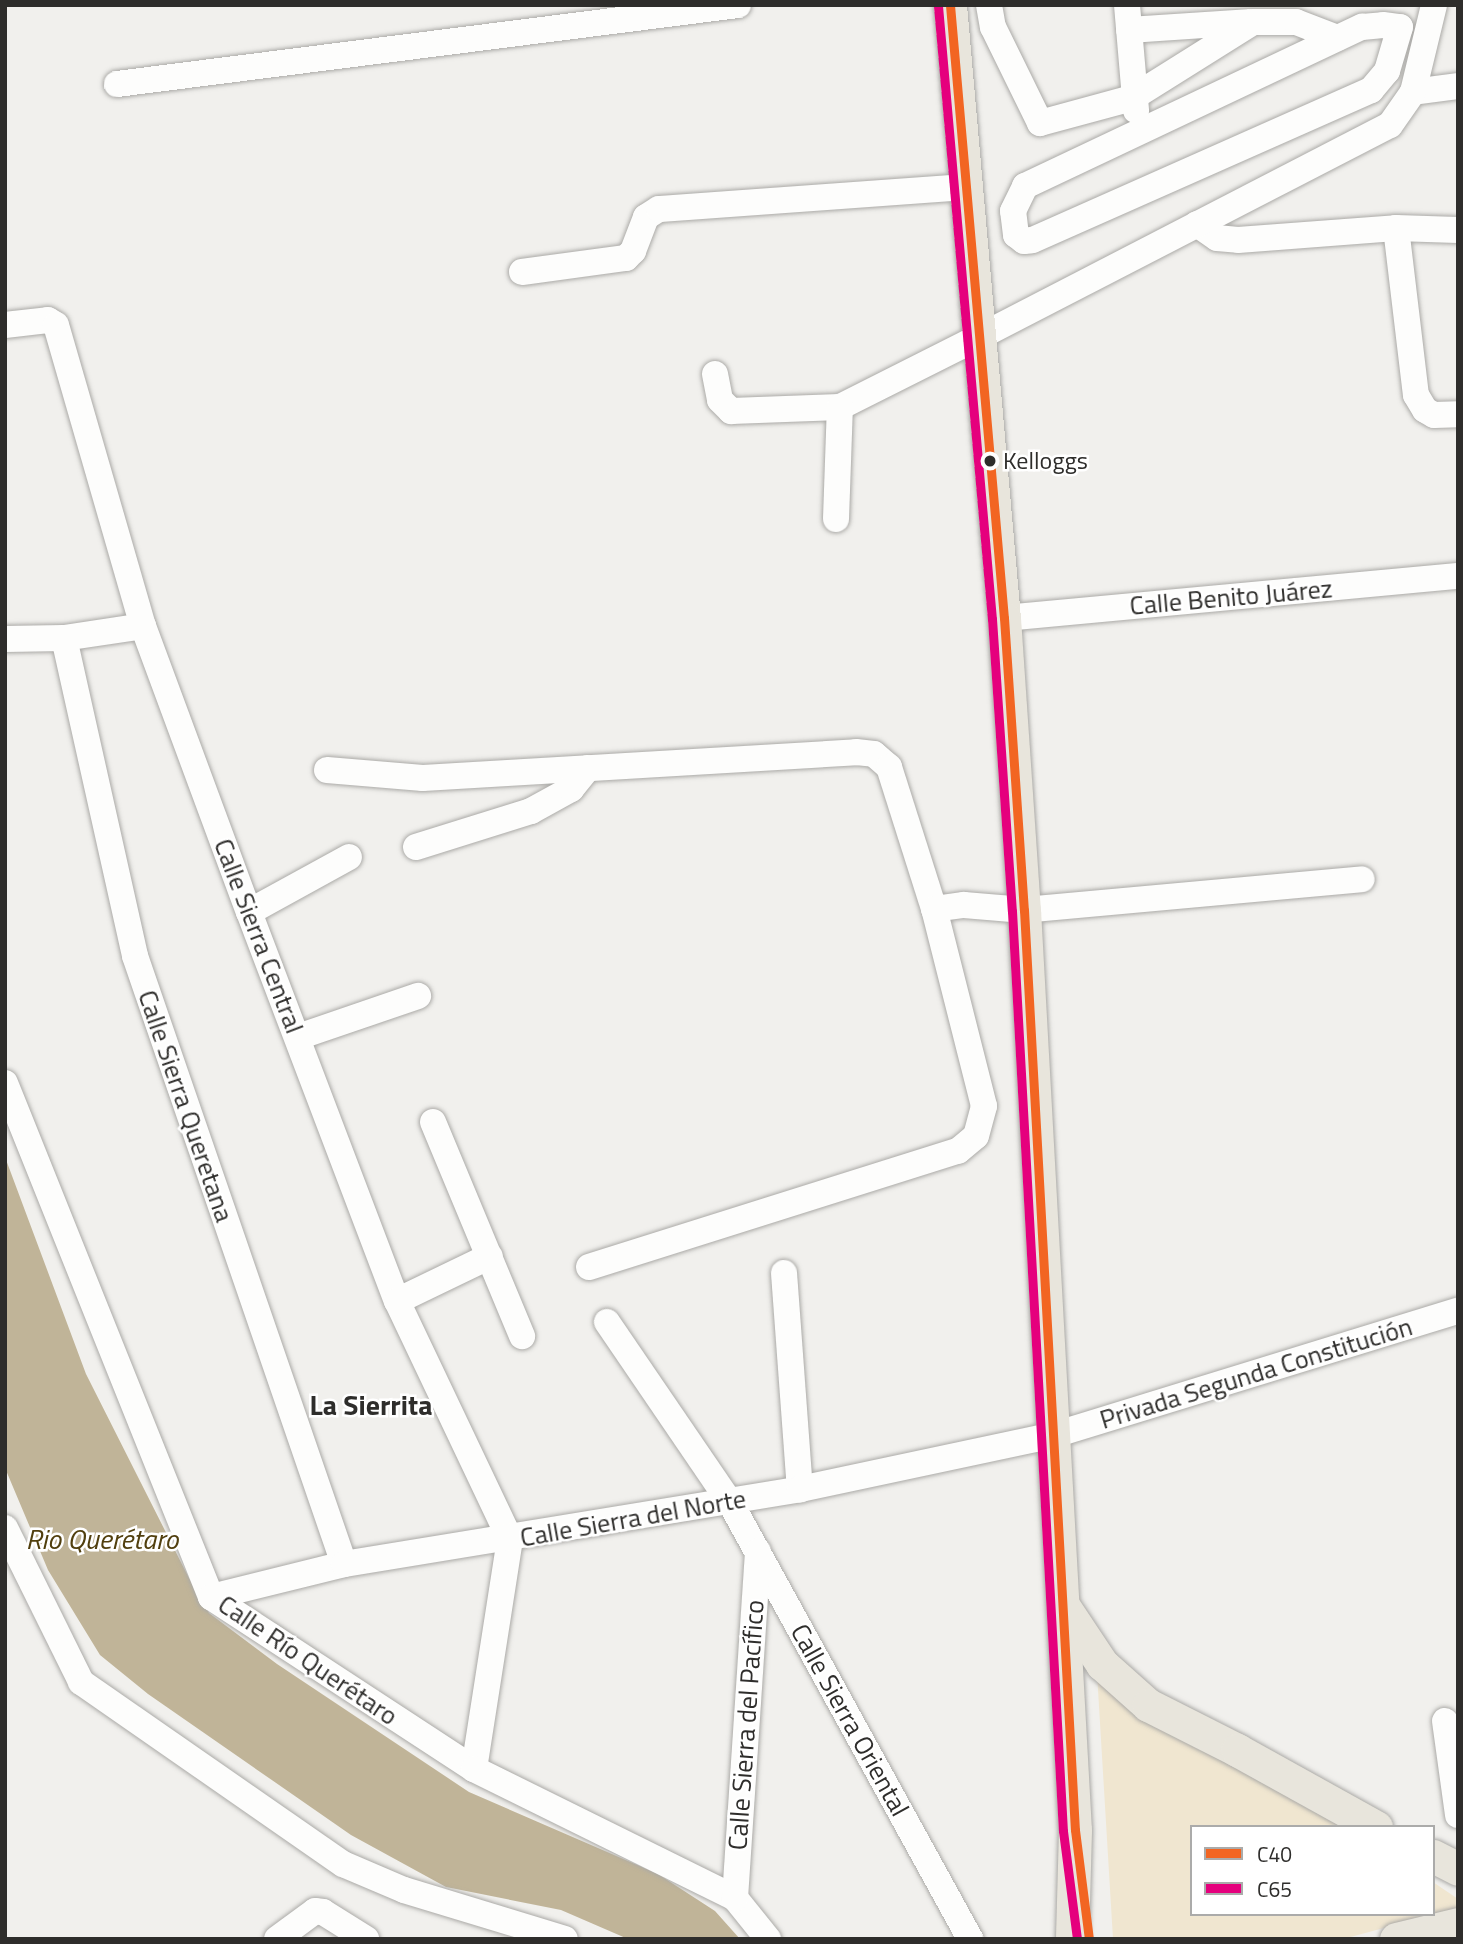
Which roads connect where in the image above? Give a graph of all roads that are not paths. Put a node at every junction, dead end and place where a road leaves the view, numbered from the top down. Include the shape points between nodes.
1 (738, 5) edge
2 (950, 5) edge
3 (989, 5) edge
4 (1434, 5) edge
5 (1400, 16) edge
6 (1128, 18) edge
7 (1253, 22) junction
8 (1338, 38) junction
9 (117, 84) dead end
10 (1458, 86) edge
11 (1413, 92) junction
12 (1132, 98) junction
13 (1140, 130) junction
14 (966, 187) junction
15 (1197, 225) junction
16 (1396, 228) junction
17 (1458, 230) edge
18 (522, 272) dead end
19 (5, 325) edge
20 (979, 337) junction
21 (715, 374) dead end
22 (840, 407) junction
23 (1458, 414) edge
24 (836, 519) dead end
25 (1458, 576) edge
26 (1004, 618) junction
27 (143, 626) junction
28 (64, 638) junction
29 (5, 639) edge
30 (588, 768) junction
31 (327, 770) dead end
32 (416, 847) dead end
33 (349, 857) dead end
34 (1362, 879) dead end
35 (933, 909) junction
36 (1024, 910) junction
37 (249, 912) junction
38 (418, 996) dead end
39 (298, 1037) junction
40 (5, 1083) edge
41 (433, 1122) dead end
42 (490, 1256) junction
43 (589, 1268) dead end
44 (784, 1273) dead end
45 (397, 1301) junction
46 (1458, 1311) edge
47 (607, 1322) dead end
48 (522, 1336) dead end
49 (1054, 1435) junction
50 (800, 1489) junction
51 (730, 1502) junction
52 (5, 1528) edge
53 (510, 1539) junction
54 (758, 1552) junction
55 (344, 1564) junction
56 (211, 1597) junction
57 (1064, 1605) junction
58 (1445, 1721) dead end
59 (474, 1769) junction
60 (1458, 1815) edge
61 (1372, 1825) edge
62 (1075, 1830) junction
63 (1435, 1857) edge
64 (1458, 1869) edge
65 (735, 1898) junction
66 (1458, 1924) edge
67 (277, 1939) edge
68 (366, 1939) edge
69 (565, 1939) edge
70 (768, 1939) edge
71 (970, 1939) edge
72 (1072, 1939) edge
73 (1089, 1939) edge
74 (1396, 1939) edge

1 - 9 street
2 - 14 main road
3 - 12 street via 993,27 1040,123
4 - 11 street
5 - 8 street
5 - 13 street via 1387,71 1371,90 1032,240 1016,235 1013,211 1025,186
6 - 7 street
6 - 12 street
7 - 8 street via 1296,22
7 - 12 street
8 - 13 street
10 - 11 street
11 - 15 street via 1390,125
12 - 13 street
14 - 18 street via 659,209 646,217 626,258
14 - 20 main road
15 - 16 street via 1217,238 1238,240
15 - 20 street
16 - 17 street
16 - 23 street via 1416,395 1434,415
19 - 27 street, Calle Sierra Central via 48,320 56,325
20 - 22 street
20 - 26 main road
21 - 22 street via 720,400 731,411
22 - 24 street
25 - 26 street, Calle Benito Juárez
26 - 36 main road
27 - 28 street
27 - 37 street, Calle Sierra Central
28 - 29 street
28 - 55 street, Calle Sierra Queretana via 135,956
30 - 31 street via 424,778
30 - 32 street via 571,789 531,811
30 - 35 street via 874,754 889,767
33 - 37 street
34 - 36 street
35 - 36 street via 964,905
35 - 43 street via 984,1106 976,1136 958,1151
36 - 49 main road
37 - 39 street, Calle Sierra Central
38 - 39 street
39 - 45 street, Calle Sierra Central
40 - 56 street, Calle Río Querétaro
41 - 42 street
42 - 45 street
42 - 48 street
44 - 50 street
45 - 53 street, Calle Sierra Central
46 - 49 street, Privada Segunda Constitución
47 - 51 street, Calle Sierra Oriental
49 - 50 street, Calle Sierra del Norte
49 - 57 main road
50 - 51 street, Calle Sierra del Norte
51 - 53 street, Calle Sierra del Norte
51 - 54 street, Calle Sierra Oriental
52 - 69 street via 81,1682 343,1864 404,1890
53 - 55 street, Calle Sierra del Norte
53 - 59 street
54 - 65 street, Calle Sierra del Pacífico
54 - 71 street, Calle Sierra Oriental
55 - 56 street, Calle Sierra del Norte
56 - 59 street, Calle Río Querétaro
57 - 61 main road via 1102,1664 1147,1705
57 - 62 main road
58 - 60 street
59 - 65 street, Calle Río Querétaro
62 - 72 main road
62 - 73 main road
63 - 64 main road
65 - 70 street, Calle Río Querétaro
66 - 74 main road
67 - 68 street via 315,1911

